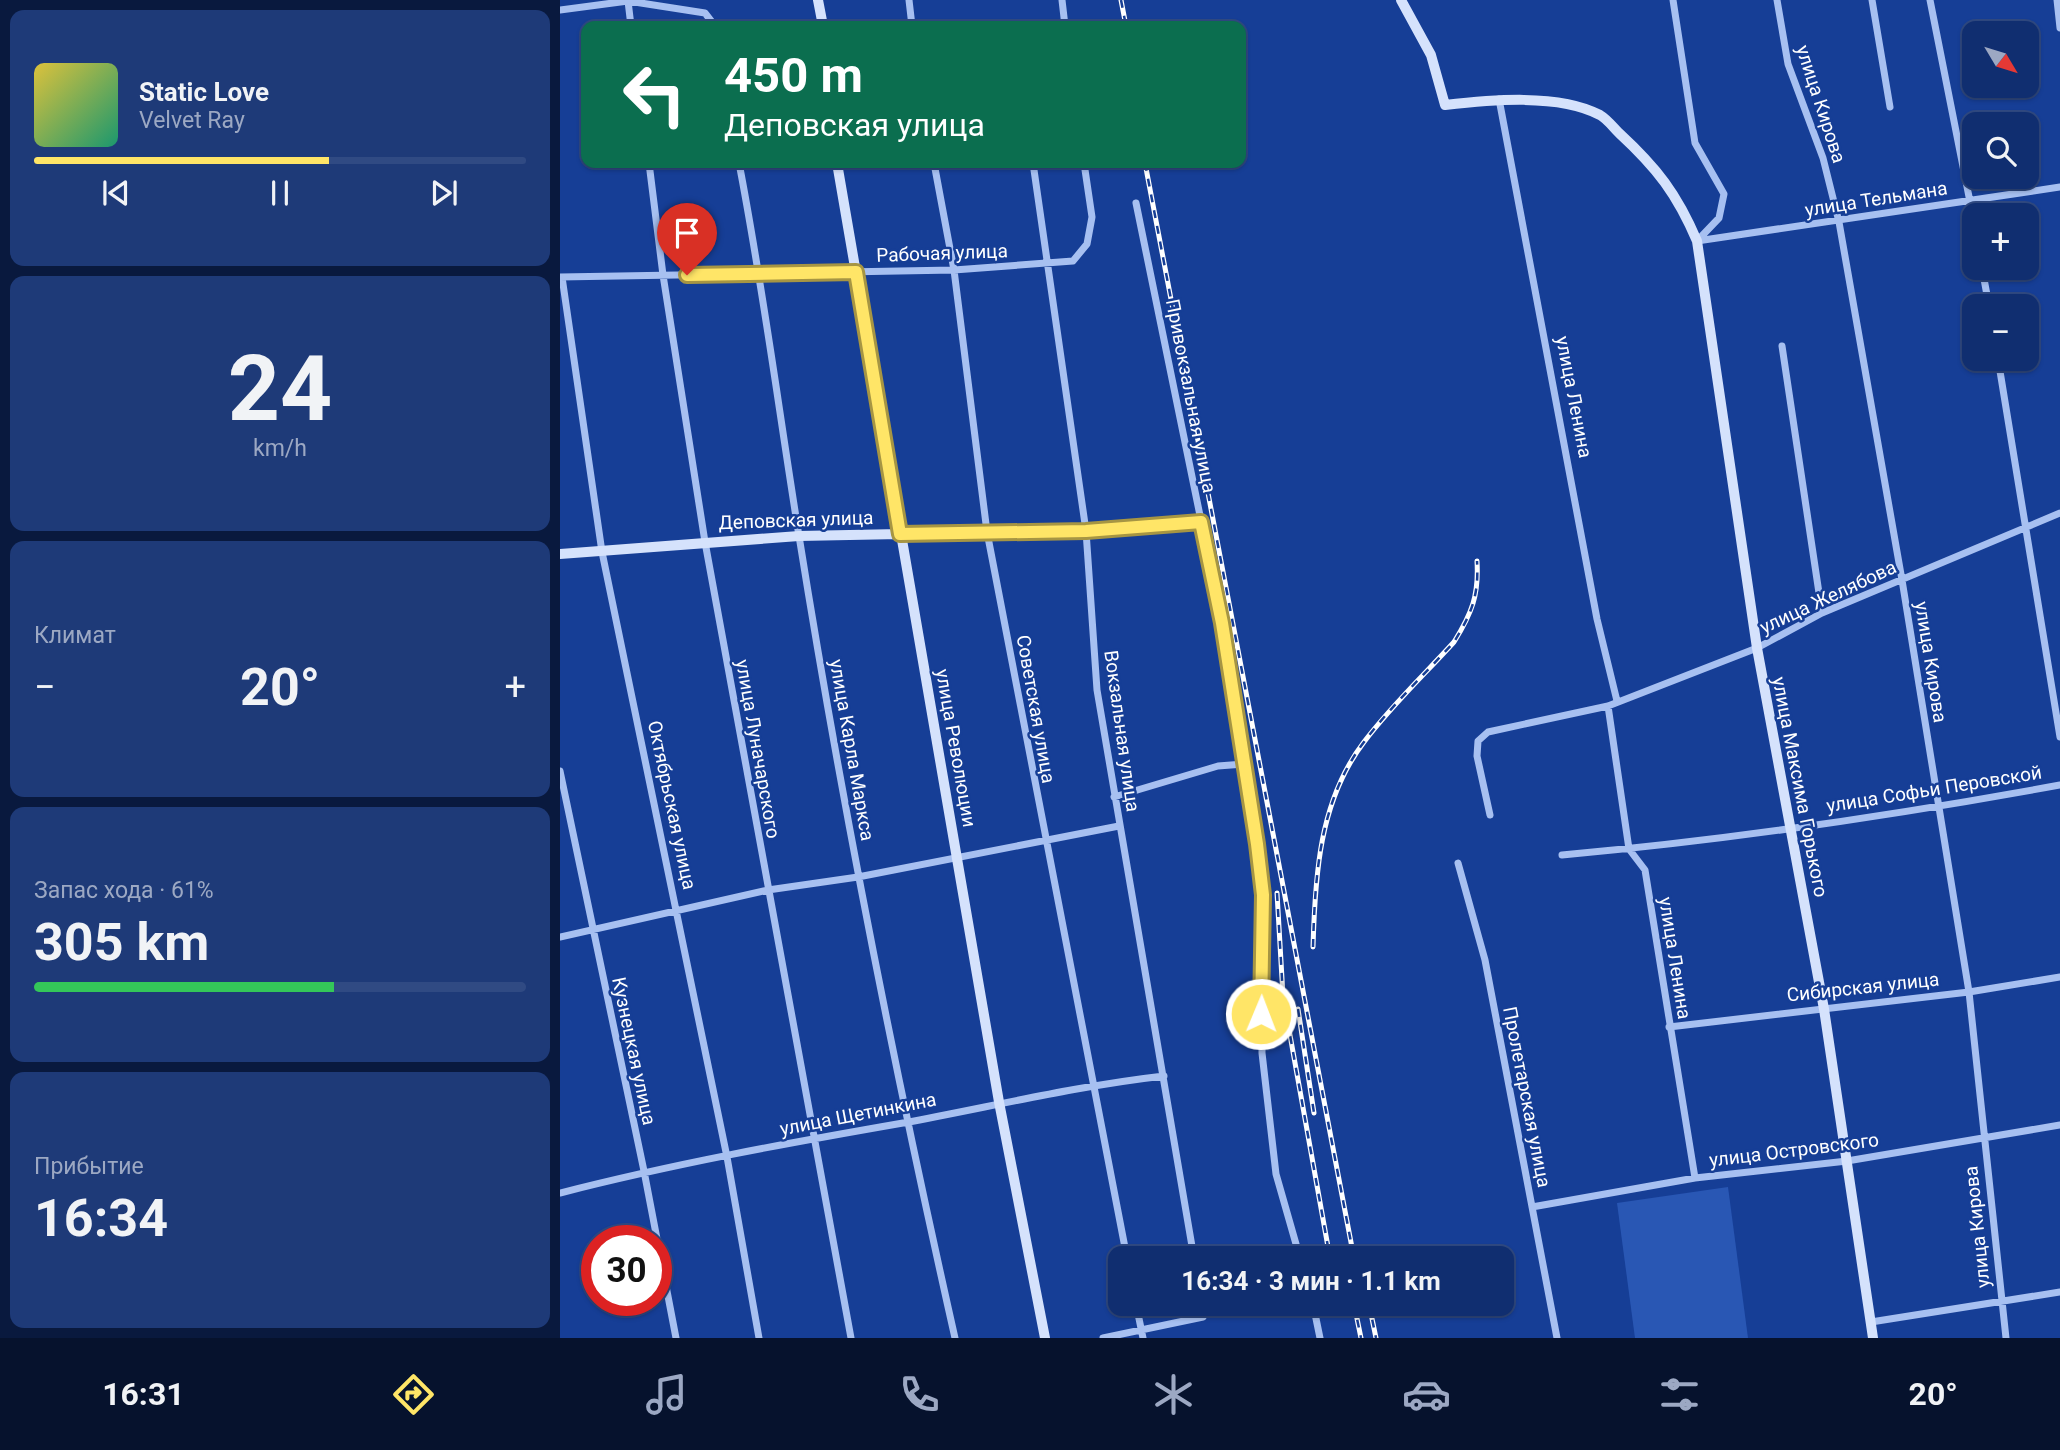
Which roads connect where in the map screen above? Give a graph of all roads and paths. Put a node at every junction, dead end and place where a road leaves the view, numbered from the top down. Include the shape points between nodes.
1 (818, 0) edge
2 (909, 0) edge
3 (1062, 0) edge
4 (1401, 0) edge
5 (1673, 0) edge
6 (1777, 0) edge
7 (1872, 0) edge
8 (1930, 0) edge
9 (2057, 0) edge
10 (628, 1) edge
11 (560, 10) edge
12 (630, 21) edge
13 (711, 21) edge
14 (822, 21) edge
15 (911, 21) edge
16 (1064, 21) edge
17 (2060, 28) edge
18 (1499, 99) junction
19 (1890, 107) dead end
20 (650, 168) edge
21 (740, 168) edge
22 (838, 168) edge
23 (935, 168) edge
24 (1034, 168) edge
25 (1085, 168) edge
26 (2060, 187) edge
27 (1970, 200) junction
28 (1136, 203) dead end
29 (1971, 203) edge
30 (1839, 222) junction
31 (1697, 241) junction
32 (1049, 263) junction
33 (954, 270) junction
34 (856, 272) junction
35 (761, 273) junction
36 (663, 275) junction
37 (561, 277) edge
38 (1782, 346) dead end
39 (2000, 371) edge
40 (2060, 513) edge
41 (1201, 522) junction
42 (2027, 529) junction
43 (1086, 531) junction
44 (987, 532) junction
45 (900, 534) junction
46 (799, 536) junction
47 (705, 542) junction
48 (603, 552) junction
49 (560, 554) edge
50 (1902, 580) junction
51 (1822, 613) junction
52 (1757, 648) junction
53 (1617, 701) junction
54 (1608, 706) junction
55 (2060, 737) edge
56 (1244, 764) junction
57 (560, 771) edge
58 (2060, 785) edge
59 (1114, 797) junction
60 (1940, 807) junction
61 (1490, 815) dead end
62 (1119, 826) junction
63 (1790, 826) junction
64 (1044, 840) junction
65 (1629, 849) junction
66 (1562, 855) dead end
67 (958, 857) junction
68 (1458, 863) dead end
69 (858, 877) junction
70 (768, 890) junction
71 (678, 912) junction
72 (592, 932) junction
73 (560, 937) edge
74 (2060, 977) edge
75 (1969, 992) junction
76 (1824, 1009) junction
77 (1670, 1027) junction
78 (1164, 1076) junction
79 (1093, 1084) junction
80 (999, 1102) junction
81 (906, 1122) junction
82 (2060, 1125) edge
83 (812, 1138) junction
84 (1984, 1139) junction
85 (727, 1157) junction
86 (1847, 1161) junction
87 (644, 1171) junction
88 (1695, 1178) junction
89 (560, 1193) edge
90 (1532, 1207) junction
91 (1125, 1246) edge
92 (1192, 1246) edge
93 (1297, 1246) edge
94 (2060, 1292) edge
95 (2001, 1303) junction
96 (1138, 1316) edge
97 (1203, 1316) edge
98 (1315, 1316) edge
99 (1871, 1322) junction
100 (1142, 1335) edge
101 (676, 1338) edge
102 (759, 1338) edge
103 (851, 1338) edge
104 (955, 1338) edge
105 (1045, 1338) edge
106 (1103, 1338) edge
107 (1320, 1338) edge
108 (1557, 1338) edge
109 (1873, 1338) edge
110 (2006, 1338) edge

1 - 14 street
2 - 15 street
3 - 16 street
4 - 18 street, улица Максима Горького via 1431,55 1445,105
5 - 31 street via 1695,144 1724,194 1719,218
6 - 30 street, улица Кирова via 1788,64 1823,158
7 - 19 street
8 - 27 street
9 - 17 street
10 - 11 street
10 - 12 street
10 - 13 street via 705,13
18 - 31 street, улица Максима Горького via 1555,102 1600,115 1646,158 1680,202
18 - 53 street, улица Ленина
20 - 36 street, улица Луначарского
21 - 35 street, улица Карла Маркса
22 - 34 street, улица Революции
23 - 33 street, Советская улица
24 - 32 street, Вокзальная улица
25 - 32 street, Рабочая улица via 1092,217 1087,244 1073,261
26 - 27 street, улица Тельмана
27 - 29 street
27 - 30 street, улица Тельмана
28 - 41 street, Привокзальная улица
30 - 31 street, улица Тельмана
30 - 50 street, улица Кирова
31 - 52 street, улица Максима Горького
32 - 33 street, Рабочая улица
32 - 43 street, Вокзальная улица
33 - 34 street, Рабочая улица
33 - 44 street, Советская улица
34 - 35 street, Рабочая улица
34 - 45 street, улица Революции
35 - 36 street, Рабочая улица
35 - 46 street, улица Карла Маркса
36 - 37 street, Рабочая улица
36 - 47 street, улица Луначарского
37 - 48 street, Октябрьская улица
38 - 51 street
39 - 42 street
40 - 42 street, улица Желябова
41 - 43 street, Деповская улица
41 - 56 street, Привокзальная улица
42 - 50 street, улица Желябова
42 - 55 street
43 - 44 street, Деповская улица
43 - 59 street, Вокзальная улица via 1097,690
44 - 45 street, Деповская улица
44 - 64 street, Советская улица
45 - 46 street, Деповская улица
45 - 67 street, улица Революции
46 - 47 street, Деповская улица
46 - 69 street, улица Карла Маркса
47 - 48 street, Деповская улица
47 - 70 street, улица Луначарского
48 - 49 street, Деповская улица
48 - 71 street, Октябрьская улица
50 - 51 street, улица Желябова
50 - 60 street, улица Кирова
51 - 52 street, улица Желябова
52 - 53 street, улица Желябова
52 - 63 street, улица Максима Горького
53 - 54 street, улица Желябова
54 - 61 street, улица Желябова via 1488,732 1478,741
54 - 65 street, улица Ленина
56 - 59 street via 1218,766
56 - 93 street, Привокзальная улица via 1263,895 1262,1052 1276,1174
57 - 72 street, Кузнецкая улица
58 - 60 street, улица Софьи Перовской
59 - 62 street, Вокзальная улица
60 - 63 street, улица Софьи Перовской
60 - 75 street, улица Кирова
62 - 64 street
62 - 78 street, Вокзальная улица
63 - 65 street, улица Софьи Перовской
63 - 76 street, улица Максима Горького
64 - 67 street
64 - 79 street, Советская улица
65 - 66 street, улица Софьи Перовской
65 - 77 street, улица Ленина via 1645,870
67 - 69 street
67 - 80 street, улица Революции
68 - 90 street, Пролетарская улица via 1485,960
69 - 70 street
69 - 81 street, улица Карла Маркса
70 - 71 street
70 - 83 street, улица Луначарского
71 - 72 street
71 - 85 street, Октябрьская улица
72 - 73 street
72 - 87 street, Кузнецкая улица
74 - 75 street, Сибирская улица
75 - 76 street, Сибирская улица
75 - 84 street, улица Кирова
76 - 77 street, Сибирская улица
76 - 86 street, улица Максима Горького
77 - 88 street, улица Ленина
78 - 79 street, улица Щетинкина
78 - 92 street, Вокзальная улица
79 - 80 street, улица Щетинкина
79 - 91 street, Советская улица
80 - 81 street, улица Щетинкина
80 - 105 street, улица Революции
81 - 83 street, улица Щетинкина
81 - 104 street, улица Карла Маркса
82 - 84 street, улица Островского
83 - 85 street, улица Щетинкина
83 - 103 street, улица Луначарского
84 - 86 street, улица Островского
84 - 95 street, улица Кирова
85 - 87 street, улица Щетинкина
85 - 102 street, Октябрьская улица
86 - 88 street, улица Островского
86 - 99 street, улица Максима Горького
87 - 89 street, улица Щетинкина
87 - 101 street, Кузнецкая улица
88 - 90 street, улица Островского
90 - 108 street, Пролетарская улица
94 - 95 street
95 - 99 street
95 - 110 street, улица Кирова
96 - 100 street
97 - 100 street
98 - 107 street
99 - 109 street, улица Максима Горького
100 - 106 street

